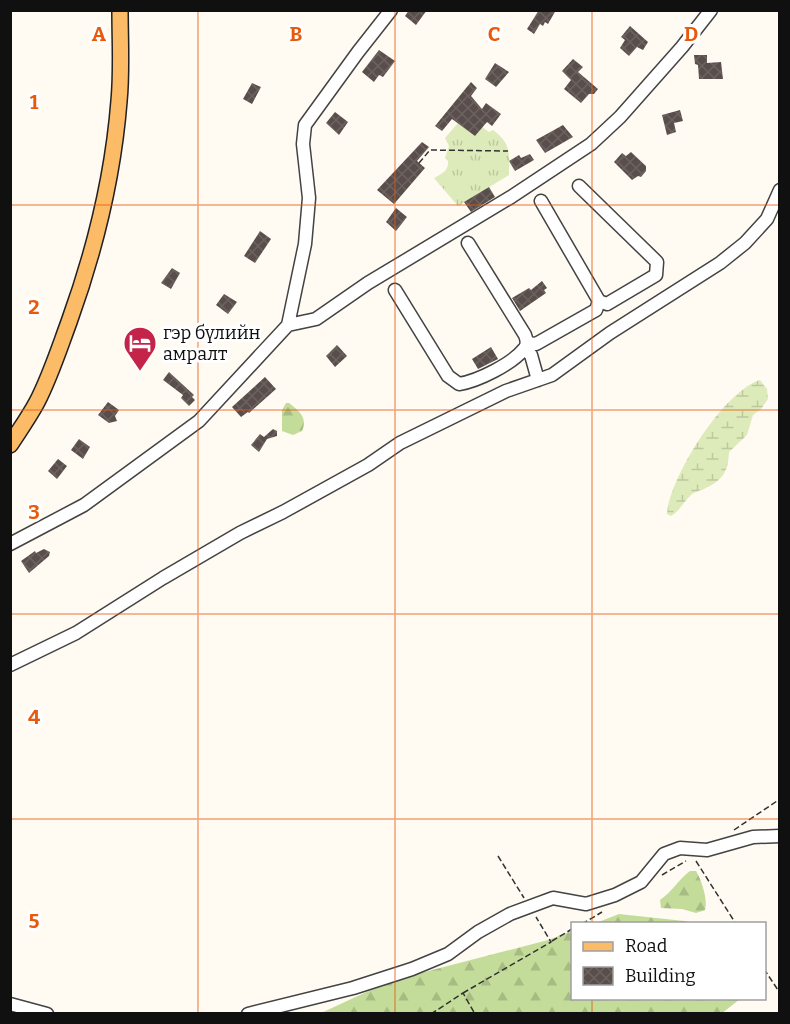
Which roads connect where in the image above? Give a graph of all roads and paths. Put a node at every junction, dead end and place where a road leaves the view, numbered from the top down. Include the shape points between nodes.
1 (120, 10) edge
2 (391, 10) edge
3 (711, 10) edge
4 (508, 151) dead end
5 (419, 162) dead end
6 (579, 186) dead end
7 (780, 190) edge
8 (541, 201) dead end
9 (468, 243) dead end
10 (396, 290) dead end
11 (599, 301) junction
12 (288, 325) junction
13 (526, 346) junction
14 (538, 380) junction
15 (10, 445) edge
16 (10, 544) edge
17 (10, 665) edge
18 (780, 799) edge
19 (731, 832) dead end
20 (780, 836) edge
21 (498, 856) dead end
22 (663, 875) dead end
23 (528, 904) dead end
24 (602, 911) dead end
25 (534, 913) dead end
26 (585, 922) edge
27 (735, 922) edge
28 (571, 930) edge
29 (551, 942) junction
30 (766, 971) edge
31 (464, 993) junction
32 (780, 993) edge
33 (10, 1004) edge
34 (48, 1014) edge
35 (248, 1014) edge
36 (431, 1014) edge
37 (475, 1014) edge

1 - 15 main road via 120,98 99,229 62,343 37,402
2 - 12 street via 306,126 303,144 309,198 305,244
3 - 12 street via 682,47 591,144 316,319
4 - 5 path via 430,150
6 - 11 street via 657,262 656,275 607,304
7 - 14 street via 767,219 720,263 552,375
8 - 11 street
9 - 13 street via 525,335
10 - 13 street via 448,376 459,384 495,371
11 - 13 street via 596,310
12 - 16 street via 199,421 84,505
13 - 14 street
14 - 17 street via 506,391 400,443 368,465 163,578 76,633
18 - 19 path
20 - 35 street via 753,837 706,850 680,848 663,854 641,882 615,895 586,904 553,898 510,914 448,954 412,969
21 - 23 path
22 - 27 path via 693,856
24 - 26 path
25 - 29 path
28 - 29 path
29 - 31 path
30 - 32 path
31 - 36 path
31 - 37 path
33 - 34 street

